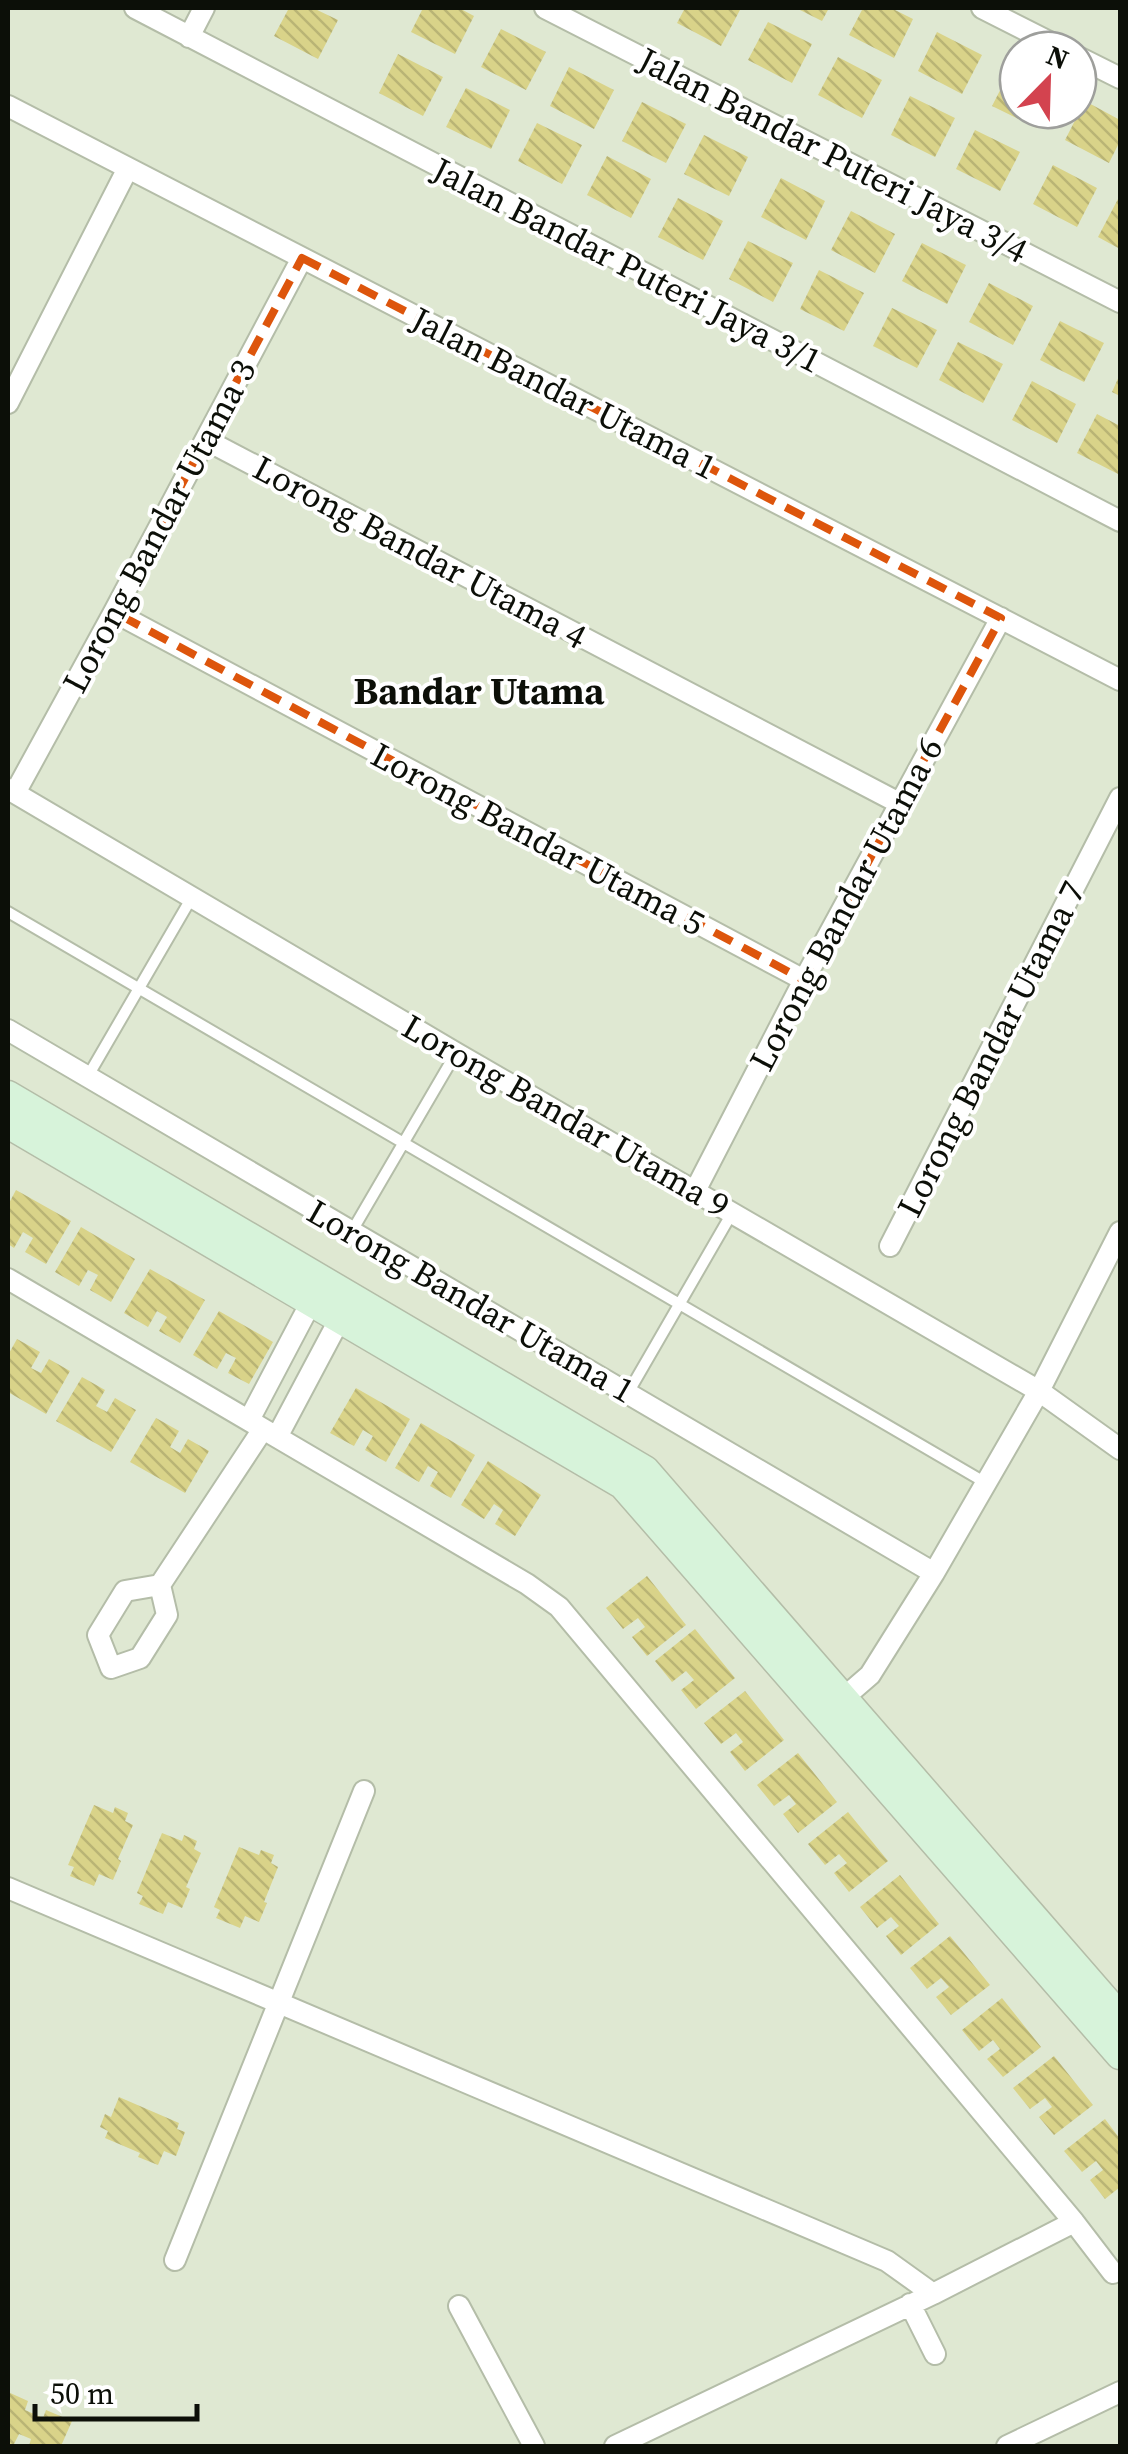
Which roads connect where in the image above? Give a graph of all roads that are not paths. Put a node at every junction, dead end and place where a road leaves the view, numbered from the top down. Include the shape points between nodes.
1 (134, 8) edge
2 (204, 8) edge
3 (546, 8) edge
4 (982, 8) edge
5 (1025, 30) edge
6 (189, 37) junction
7 (8, 106) edge
8 (128, 168) junction
9 (302, 258) junction
10 (1120, 302) edge
11 (8, 403) edge
12 (206, 440) junction
13 (1120, 521) edge
14 (114, 612) junction
15 (1001, 618) junction
16 (1120, 680) edge
17 (11, 791) edge
18 (1120, 798) edge
19 (899, 803) junction
20 (192, 897) junction
21 (8, 912) edge
22 (804, 980) junction
23 (139, 988) junction
24 (8, 1030) edge
25 (456, 1053) junction
26 (88, 1076) junction
27 (8, 1095) edge
28 (8, 1124) edge
29 (404, 1143) junction
30 (695, 1191) junction
31 (732, 1213) junction
32 (352, 1232) junction
33 (1120, 1232) edge
34 (890, 1246) dead end
35 (8, 1279) edge
36 (317, 1291) junction
37 (680, 1304) junction
38 (345, 1308) junction
39 (292, 1340) junction
40 (320, 1355) junction
41 (1039, 1391) junction
42 (628, 1393) junction
43 (263, 1429) junction
44 (1120, 1449) edge
45 (986, 1483) junction
46 (934, 1572) junction
47 (160, 1585) dead end
48 (834, 1706) junction
49 (364, 1791) dead end
50 (8, 1888) edge
51 (278, 2003) junction
52 (1120, 2018) edge
53 (1120, 2056) edge
54 (1074, 2222) junction
55 (175, 2260) dead end
56 (1113, 2273) dead end
57 (934, 2294) junction
58 (910, 2304) junction
59 (459, 2306) dead end
60 (935, 2354) dead end
61 (1120, 2392) edge
62 (534, 2446) edge
63 (615, 2446) edge
64 (1007, 2446) edge

1 - 6 street, Jalan Bandar Puteri Jaya 3/1
2 - 6 street
3 - 10 street, Jalan Bandar Puteri Jaya 3/4
4 - 5 street
6 - 13 street, Jalan Bandar Puteri Jaya 3/1
7 - 8 street, Jalan Bandar Utama 1
8 - 9 street, Jalan Bandar Utama 1
8 - 11 street
9 - 12 street, Lorong Bandar Utama 3
9 - 15 street, Jalan Bandar Utama 1
12 - 14 street, Lorong Bandar Utama 3
12 - 19 street, Lorong Bandar Utama 4
14 - 17 street, Lorong Bandar Utama 3
14 - 22 street, Lorong Bandar Utama 5
15 - 16 street, Jalan Bandar Utama 1
15 - 19 street, Lorong Bandar Utama 6
17 - 20 street, Lorong Bandar Utama 9
18 - 34 street, Lorong Bandar Utama 7
19 - 22 street, Lorong Bandar Utama 6
20 - 23 lane
20 - 25 street, Lorong Bandar Utama 9
21 - 23 lane
22 - 30 street, Lorong Bandar Utama 6
23 - 26 lane
23 - 29 lane
24 - 26 street, Lorong Bandar Utama 1
25 - 29 lane
25 - 30 street, Lorong Bandar Utama 9
26 - 32 street, Lorong Bandar Utama 1
27 - 36 street
28 - 36 street
29 - 32 lane
29 - 37 lane
30 - 31 street, Lorong Bandar Utama 9
31 - 37 lane
31 - 41 street, Lorong Bandar Utama 9
32 - 42 street, Lorong Bandar Utama 1
33 - 41 street
35 - 43 street
36 - 38 street
36 - 39 street
37 - 42 lane
37 - 45 lane
38 - 40 street
38 - 48 street via 624,1485
39 - 40 lane
39 - 43 street
40 - 43 street
41 - 44 street, Lorong Bandar Utama 9
41 - 45 street
42 - 46 street, Lorong Bandar Utama 1
43 - 47 street
43 - 54 street via 559,1607
45 - 46 street
46 - 48 street via 870,1675
48 - 52 street
48 - 53 street
49 - 51 street
50 - 51 street
51 - 55 street
51 - 57 street via 887,2260
54 - 56 street
54 - 57 street
57 - 58 street
58 - 60 street
58 - 63 street
59 - 62 street
61 - 64 street

